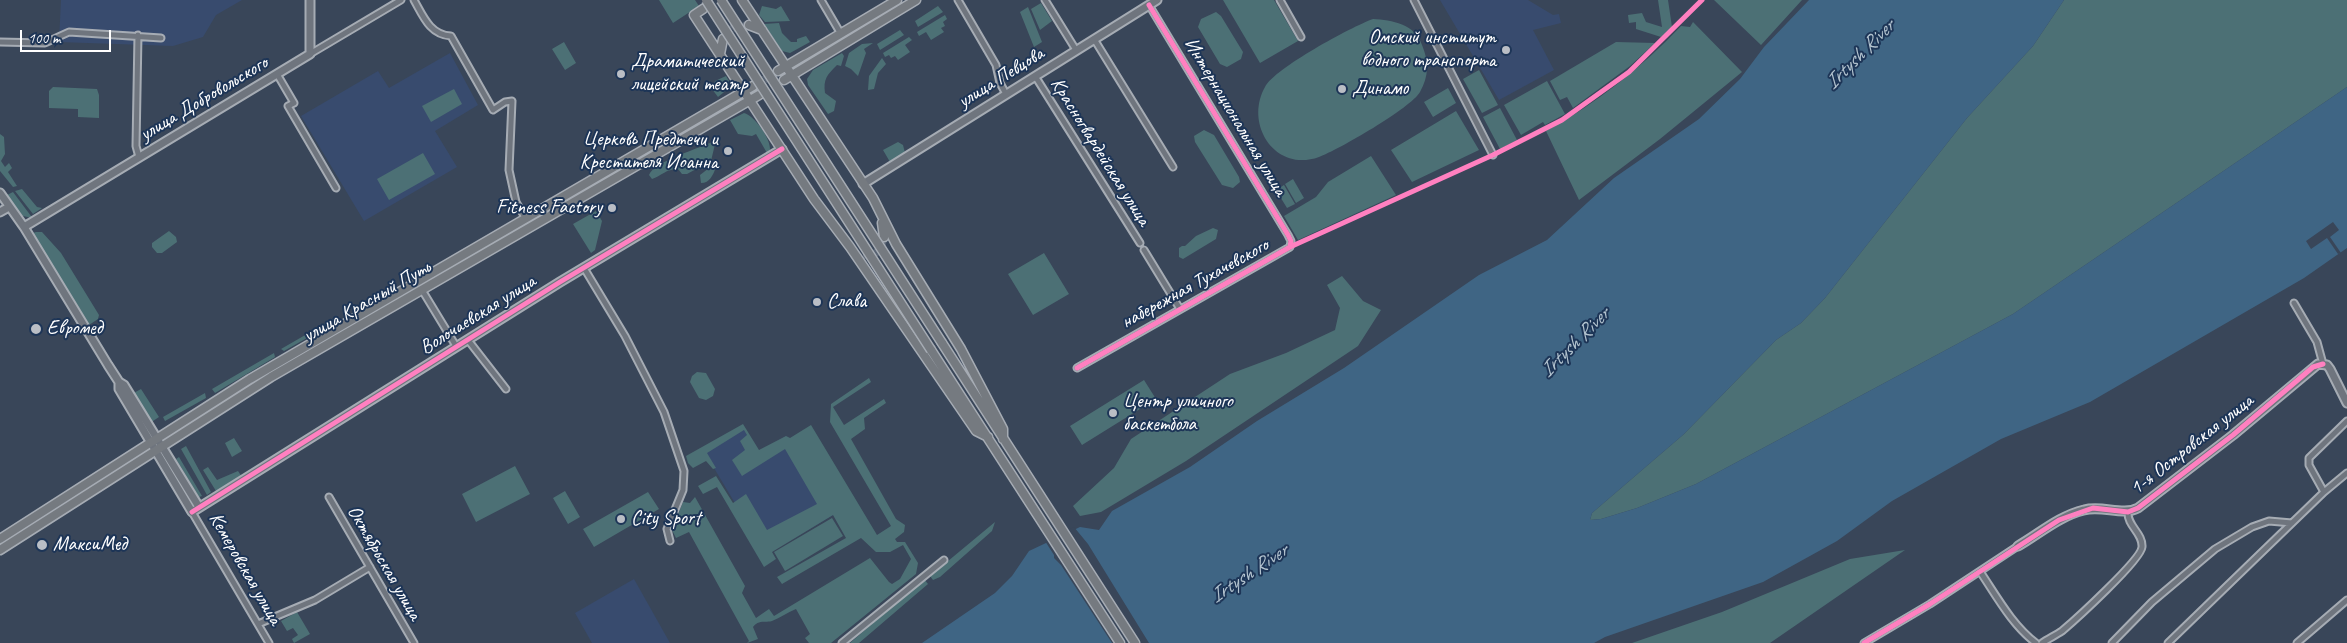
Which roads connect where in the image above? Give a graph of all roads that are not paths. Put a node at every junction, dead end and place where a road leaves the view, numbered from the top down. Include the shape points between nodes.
1 (310, 0) edge
2 (401, 0) edge
3 (414, 0) edge
4 (706, 0) edge
5 (722, 0) edge
6 (742, 0) edge
7 (821, 0) edge
8 (897, 0) edge
9 (916, 0) edge
10 (958, 0) edge
11 (1045, 0) edge
12 (1157, 0) edge
13 (1280, 0) edge
14 (1414, 0) edge
15 (1149, 5) junction
16 (703, 9) dead end
17 (749, 24) dead end
18 (762, 30) junction
19 (841, 34) junction
20 (138, 35) junction
21 (1301, 37) dead end
22 (161, 38) dead end
23 (724, 39) tunnel mouth
24 (1094, 39) junction
25 (0, 42) edge
26 (1076, 50) junction
27 (310, 54) junction
28 (720, 54) junction
29 (786, 66) junction
30 (778, 71) tunnel mouth
31 (277, 74) junction
32 (792, 74) junction
33 (1035, 76) junction
34 (784, 80) tunnel mouth
35 (753, 86) tunnel mouth
36 (745, 91) junction
37 (1006, 94) junction
38 (759, 95) tunnel mouth
39 (750, 100) junction
40 (782, 149) junction
41 (1493, 155) dead end
42 (139, 157) junction
43 (1173, 167) dead end
44 (863, 184) junction
45 (336, 188) dead end
46 (0, 193) edge
47 (9, 206) junction
48 (0, 212) edge
49 (880, 213) junction
50 (526, 219) junction
51 (24, 227) junction
52 (884, 237) dead end
53 (1140, 243) dead end
54 (850, 247) junction
55 (1290, 247) joint
56 (1144, 250) dead end
57 (863, 254) dead end
58 (584, 268) junction
59 (416, 283) junction
60 (422, 290) junction
61 (2294, 303) dead end
62 (1180, 309) junction
63 (468, 340) junction
64 (456, 346) junction
65 (2323, 364) junction
66 (1077, 368) dead end
67 (506, 389) dead end
68 (2347, 403) edge
69 (2347, 421) edge
70 (988, 437) junction
71 (1003, 439) junction
72 (154, 440) junction
73 (160, 448) junction
74 (2347, 473) edge
75 (2324, 492) junction
76 (329, 497) dead end
77 (199, 507) junction
78 (192, 512) junction
79 (2128, 512) junction
80 (2292, 523) junction
81 (0, 539) edge
82 (670, 541) dead end
83 (2018, 546) joint
84 (0, 550) edge
85 (944, 560) dead end
86 (370, 568) junction
87 (1981, 572) junction
88 (2347, 600) edge
89 (258, 624) junction
90 (269, 643) edge
91 (414, 643) edge
92 (842, 643) edge
93 (1120, 643) edge
94 (1135, 643) edge
95 (1864, 643) edge
96 (2036, 643) edge
97 (2042, 643) edge
98 (2112, 643) edge
99 (2168, 643) edge
100 (2297, 643) edge

1 - 27 street
2 - 27 street, улица Добровольского
3 - 50 street via 433,30 451,36 493,110 512,101 509,170 516,202
4 - 70 main road, bridge
5 - 71 main road, bridge
6 - 18 main road
7 - 19 street
8 - 19 main road
9 - 32 main road
10 - 37 street via 996,65
11 - 26 street
12 - 15 street, улица Певцова
13 - 21 street
14 - 41 street
15 - 24 street, улица Певцова
15 - 55 street, Интернациональная улица via 1288,235
16 - 28 main road via 694,15
17 - 18 main road
18 - 29 main road
19 - 29 main road
20 - 22 street
20 - 25 street via 69,32 45,43
20 - 42 street via 136,146
23 - 28 main road
24 - 26 street, улица Певцова
24 - 43 street
26 - 33 street, улица Певцова
27 - 31 street, улица Добровольского
28 - 36 main road
29 - 30 main road
29 - 32 main road
31 - 42 street, улица Добровольского
31 - 45 street via 294,103 288,106
32 - 34 main road
32 - 44 main road
33 - 37 street, улица Певцова
33 - 53 street, Красногвардейская улица
35 - 36 main road, улица Красный Путь
36 - 39 main road
36 - 50 main road, улица Красный Путь
37 - 44 street, улица Певцова
38 - 39 main road, улица Красный Путь
39 - 40 main road
39 - 60 main road, улица Красный Путь
40 - 54 main road via 833,227
40 - 58 street, Волочаевская улица
42 - 51 street, улица Добровольского
44 - 49 main road
46 - 47 street, Кемеровская улица
47 - 48 street
47 - 51 street, Кемеровская улица
49 - 52 main road
49 - 71 main road via 900,252 961,349 1003,429
50 - 59 main road, улица Красный Путь
51 - 72 street, Кемеровская улица via 119,382 124,384
54 - 57 main road
54 - 70 main road via 954,401 976,431
55 - 62 street, набережная Тухачевского
56 - 62 street, Красногвардейская улица
58 - 63 street, Волочаевская улица
58 - 82 street via 625,336 664,412 684,471 683,490 668,528
59 - 60 main road
59 - 72 main road, улица Красный Путь via 243,383
60 - 64 street
60 - 73 main road, улица Красный Путь via 271,377
61 - 65 street via 2317,342
62 - 66 street, набережная Тухачевского
63 - 64 street, Волочаевская улица
63 - 67 street
64 - 77 street, Волочаевская улица
65 - 68 street via 2330,369
65 - 79 street, 1-я Островская улица via 2313,366 2233,435 2149,500
69 - 75 street via 2309,458 2309,465
70 - 93 main road
71 - 94 main road
72 - 73 street, Кемеровская улица
72 - 81 main road, улица Красный Путь
73 - 77 street, Кемеровская улица
73 - 78 street, Кемеровская улица
73 - 84 main road, улица Красный Путь
74 - 75 street
75 - 80 street
76 - 86 street, Октябрьская улица
77 - 78 street, Волочаевская улица
78 - 89 street, Кемеровская улица
79 - 83 street, 1-я Островская улица via 2103,508 2083,510
79 - 97 street via 2129,522 2141,540 2140,552 2103,594 2061,632
80 - 98 street via 2269,521 2215,549 2152,602
80 - 99 street
83 - 87 street, 1-я Островская улица
85 - 92 street
86 - 89 street via 315,600
86 - 91 street, Октябрьская улица
87 - 95 street, 1-я Островская улица
87 - 96 street via 2008,612
88 - 100 street
89 - 90 street, Кемеровская улица

